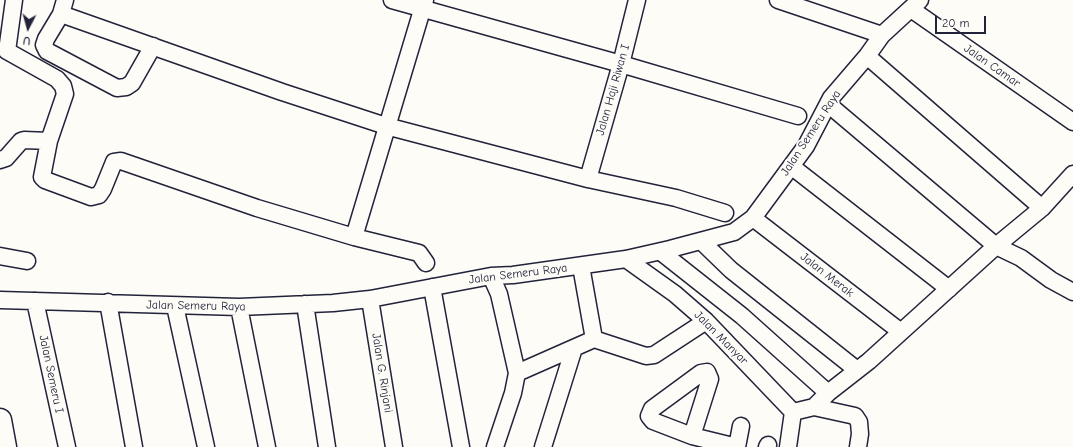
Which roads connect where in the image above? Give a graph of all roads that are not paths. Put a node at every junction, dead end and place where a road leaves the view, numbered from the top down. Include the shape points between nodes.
1 (14, 0) edge
2 (392, 0) edge
3 (637, 0) edge
4 (778, 0) edge
5 (424, 4) edge
6 (915, 5) edge
7 (63, 7) edge
8 (882, 35) junction
9 (153, 46) junction
10 (4, 51) edge
11 (867, 56) junction
12 (621, 64) junction
13 (828, 104) junction
14 (798, 116) dead end
15 (1073, 122) edge
16 (386, 126) junction
17 (49, 141) junction
18 (0, 160) edge
19 (791, 166) junction
20 (1073, 174) edge
21 (588, 179) junction
22 (1042, 208) junction
23 (725, 213) dead end
24 (753, 218) junction
25 (354, 237) junction
26 (701, 241) junction
27 (996, 246) junction
28 (661, 252) junction
29 (0, 256) edge
30 (626, 259) junction
31 (27, 260) dead end
32 (426, 263) dead end
33 (581, 266) junction
34 (491, 276) junction
35 (432, 287) junction
36 (949, 289) junction
37 (1073, 292) edge
38 (370, 299) junction
39 (0, 300) edge
40 (35, 301) junction
41 (108, 302) junction
42 (305, 304) junction
43 (175, 306) junction
44 (239, 307) junction
45 (706, 321) junction
46 (901, 332) junction
47 (594, 339) junction
48 (574, 348) junction
49 (857, 370) junction
50 (516, 373) junction
51 (828, 393) junction
52 (814, 407) junction
53 (793, 412) junction
54 (0, 420) edge
55 (741, 426) dead end
56 (692, 436) dead end
57 (5, 447) edge
58 (67, 447) edge
59 (134, 447) edge
60 (206, 447) edge
61 (267, 447) edge
62 (327, 447) edge
63 (394, 447) edge
64 (461, 447) edge
65 (495, 447) edge
66 (543, 447) edge
67 (737, 447) edge
68 (788, 447) edge
69 (858, 447) edge

1 - 10 street
2 - 5 street
3 - 12 street, Jalan Haji Riwan I
4 - 8 street
5 - 12 street
5 - 16 street
6 - 8 street, Jalan Semeru Raya
6 - 15 street, Jalan Camar
7 - 9 street
7 - 9 street via 44,44 47,51 118,88 132,83
8 - 11 street, Jalan Semeru Raya
9 - 16 street
10 - 17 street via 57,79 63,86 65,94
11 - 13 street, Jalan Semeru Raya
11 - 22 street
12 - 14 street
12 - 21 street, Jalan Haji Riwan I
13 - 19 street, Jalan Semeru Raya via 806,146
13 - 27 street
16 - 21 street
16 - 25 street
17 - 18 street via 21,141 6,158
17 - 25 street via 42,177 91,196 99,195 114,162 121,161 257,208
19 - 24 street, Jalan Semeru Raya
19 - 36 street
20 - 22 street
21 - 23 street via 676,198
22 - 27 street
24 - 26 street, Jalan Semeru Raya via 734,232
24 - 46 street, Jalan Merak
25 - 32 street via 419,254
26 - 28 street, Jalan Semeru Raya
26 - 49 street via 731,270
27 - 36 street
27 - 37 street via 1021,258
28 - 30 street, Jalan Semeru Raya
28 - 51 street via 742,316
29 - 31 street
30 - 33 street, Jalan Semeru Raya
30 - 45 street, Jalan Manyar via 675,294
33 - 34 street, Jalan Semeru Raya
33 - 47 street
34 - 35 street, Jalan Semeru Raya
34 - 50 street via 499,294
35 - 38 street, Jalan Semeru Raya
35 - 64 street
36 - 46 street
38 - 42 street, Jalan Semeru Raya
38 - 63 street, Jalan G. Rinjani
39 - 40 street, Jalan Semeru Raya
40 - 41 street, Jalan Semeru Raya
40 - 58 street, Jalan Semeru I
41 - 43 street, Jalan Semeru Raya
41 - 59 street
42 - 44 street, Jalan Semeru Raya
42 - 62 street
43 - 44 street, Jalan Semeru Raya
43 - 60 street
44 - 61 street
45 - 47 street via 654,354 646,356
45 - 53 street, Jalan Manyar
46 - 49 street
47 - 48 street
48 - 50 street
48 - 66 street
49 - 51 street
50 - 65 street via 513,393
51 - 52 street
52 - 53 street
52 - 69 street via 855,416 860,428
53 - 68 street
54 - 57 street
55 - 67 street
56 - 67 street

